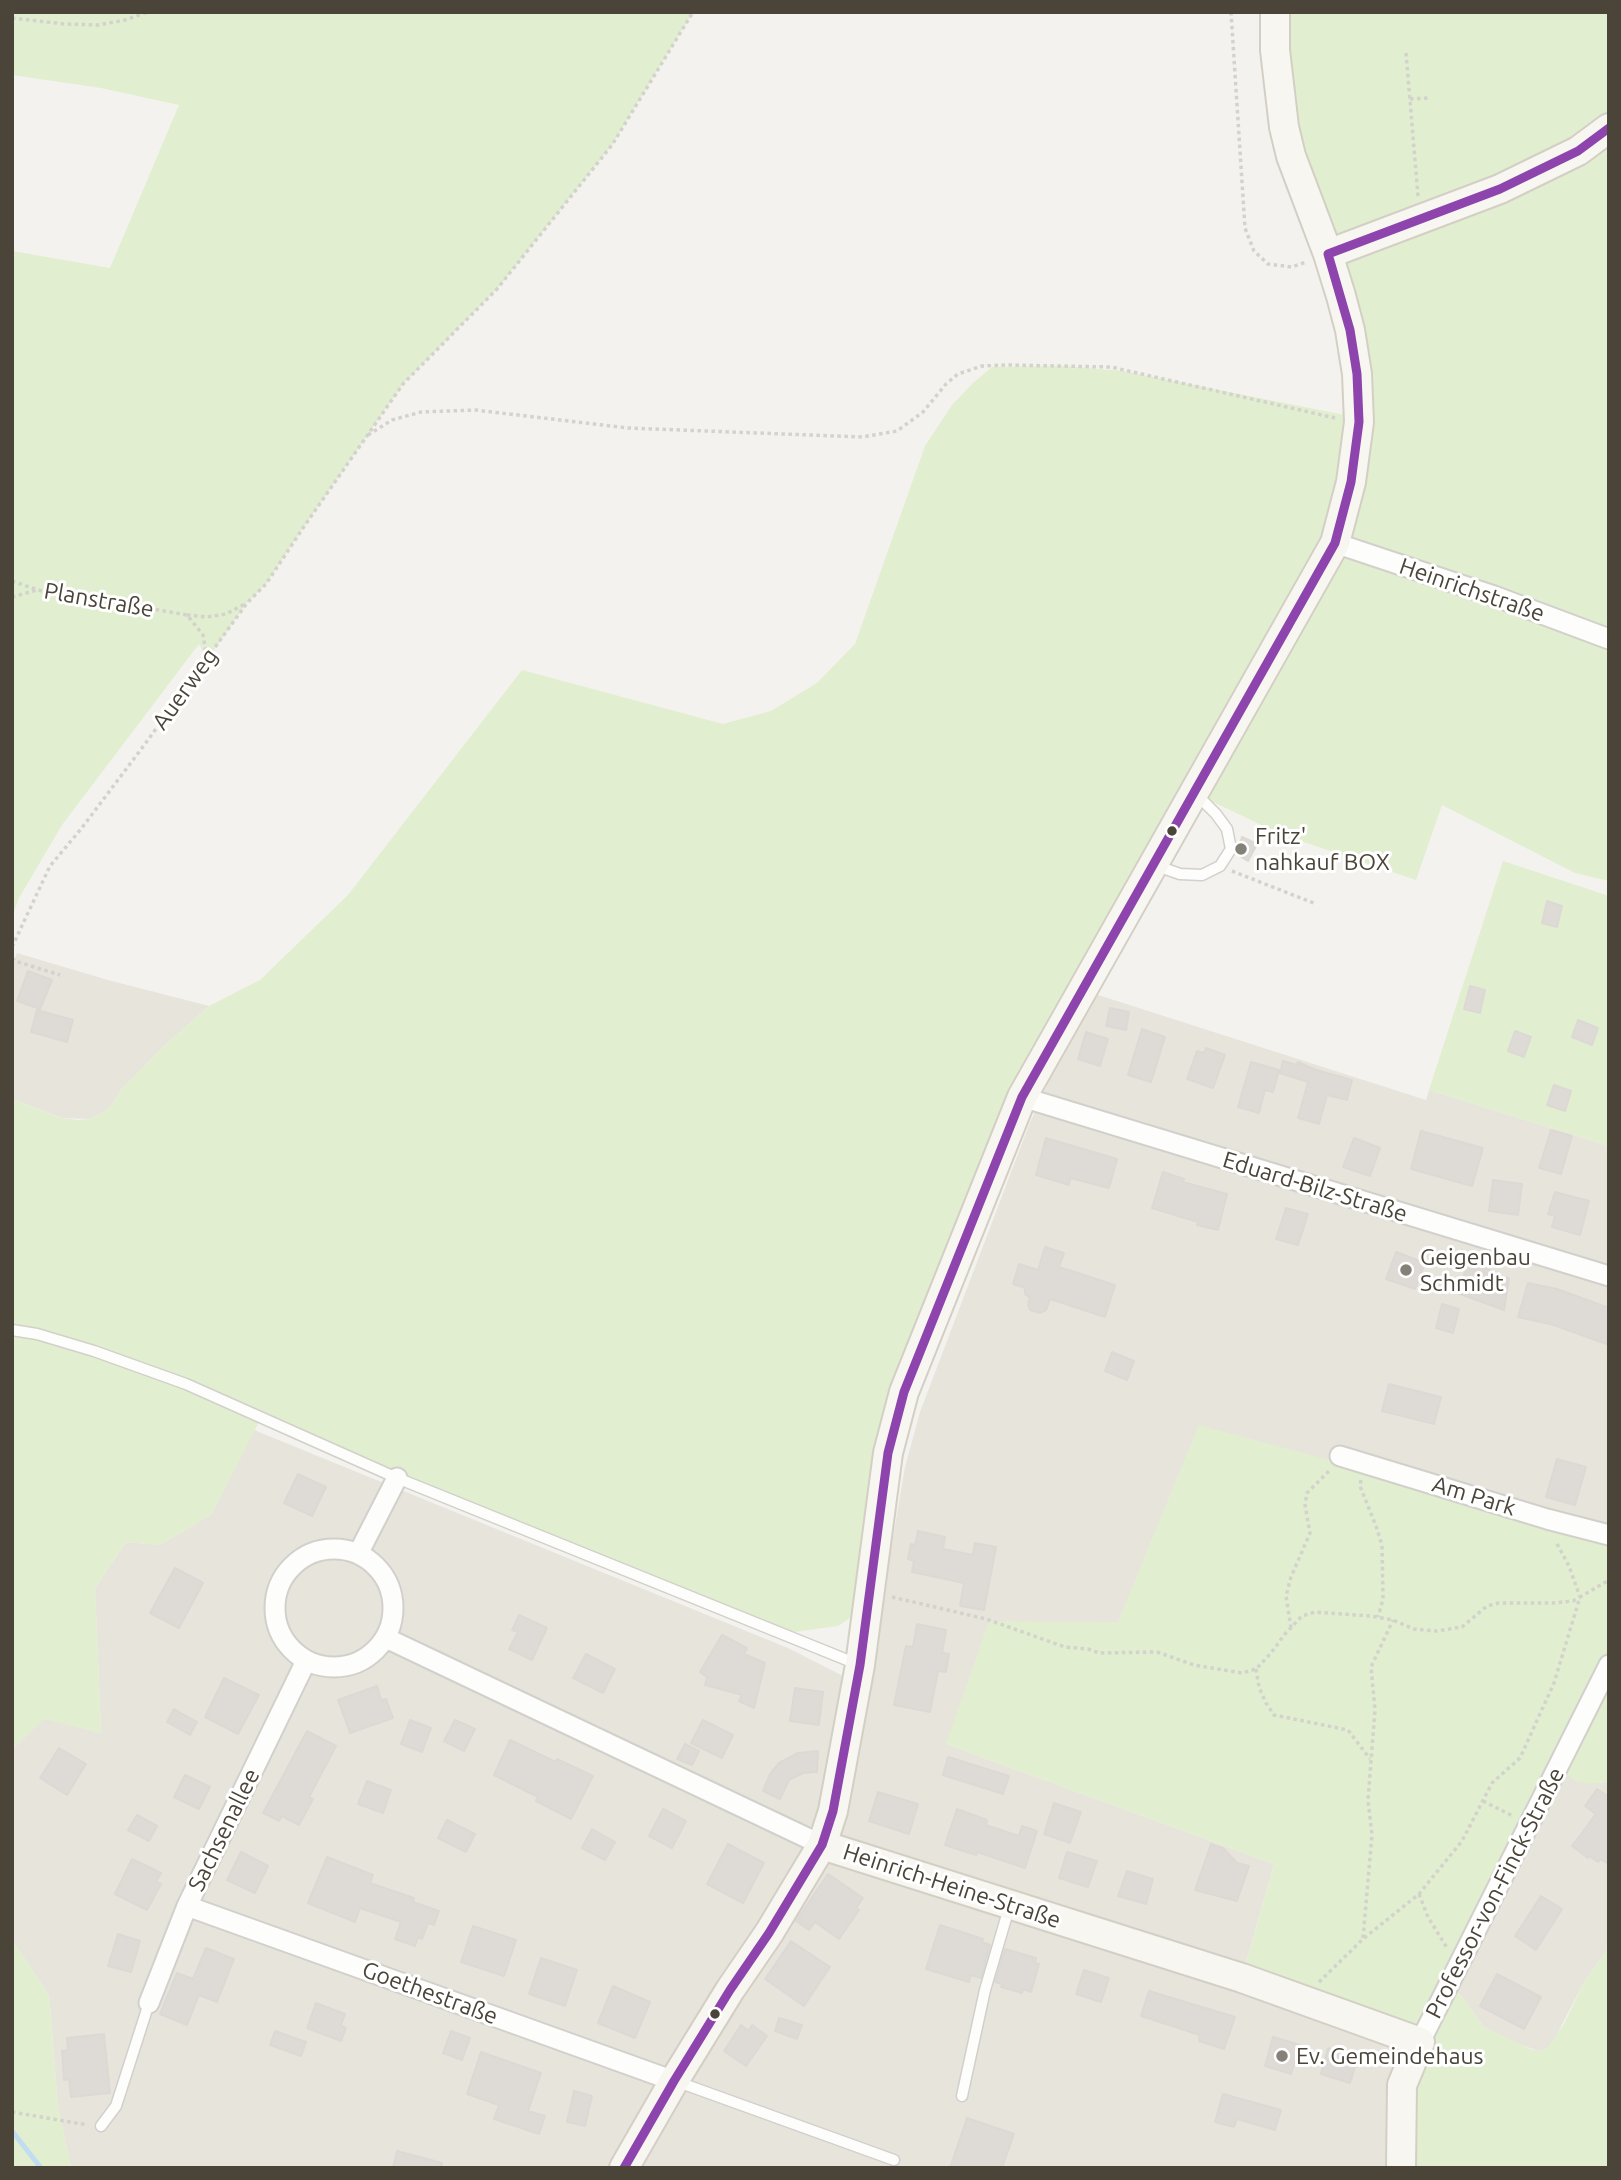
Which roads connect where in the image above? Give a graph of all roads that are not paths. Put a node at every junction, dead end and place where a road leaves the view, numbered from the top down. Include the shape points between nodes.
1 (1275, 12) edge
2 (1609, 128) edge
3 (1328, 254) junction
4 (1335, 543) junction
5 (1609, 639) edge
6 (1194, 792) junction
7 (1153, 864) junction
8 (1022, 1097) junction
9 (1609, 1276) edge
10 (12, 1330) edge
11 (1340, 1456) road end
12 (397, 1478) junction
13 (1609, 1535) edge
14 (358, 1554) junction
15 (386, 1638) junction
16 (306, 1661) junction
17 (860, 1665) junction
18 (1609, 1665) edge
19 (822, 1845) junction
20 (1010, 1905) junction
21 (187, 1906) junction
22 (149, 2003) joint
23 (1420, 2042) junction
24 (674, 2081) junction
25 (962, 2096) dead end
26 (101, 2126) road end
27 (894, 2160) dead end
28 (624, 2168) edge
29 (1401, 2168) edge

1 - 3 street via 1284,127
2 - 3 street via 1578,150 1500,189
3 - 4 street via 1350,330 1359,422 1351,482
4 - 5 street, Heinrichstraße
4 - 6 street
6 - 7 street
6 - 7 lane via 1227,830 1231,849 1220,866 1202,875 1180,874
7 - 8 street
8 - 9 street, Eduard-Bilz-Straße
8 - 17 street via 904,1392 888,1453
10 - 12 lane via 37,1334 186,1384
11 - 13 street, Am Park
12 - 14 street
12 - 17 lane
14 - 15 street via 387,1580 393,1619
14 - 16 street via 318,1551 300,1560 281,1583 275,1612 279,1632
15 - 16 street via 371,1655 351,1665 328,1667
15 - 19 street, Heinrich-Heine-Straße
16 - 21 street, Sachsenallee
17 - 19 street via 833,1811
18 - 23 street, Professor-von-Finck-Straße
19 - 20 street, Heinrich-Heine-Straße
19 - 24 street
20 - 23 street, Heinrich-Heine-Straße via 1242,1978
20 - 25 lane via 985,1990
21 - 22 street, Sachsenallee
21 - 24 street, Goethestraße
22 - 26 lane via 116,2106
23 - 29 street, Professor-von-Finck-Straße via 1402,2085
24 - 27 lane
24 - 28 street

